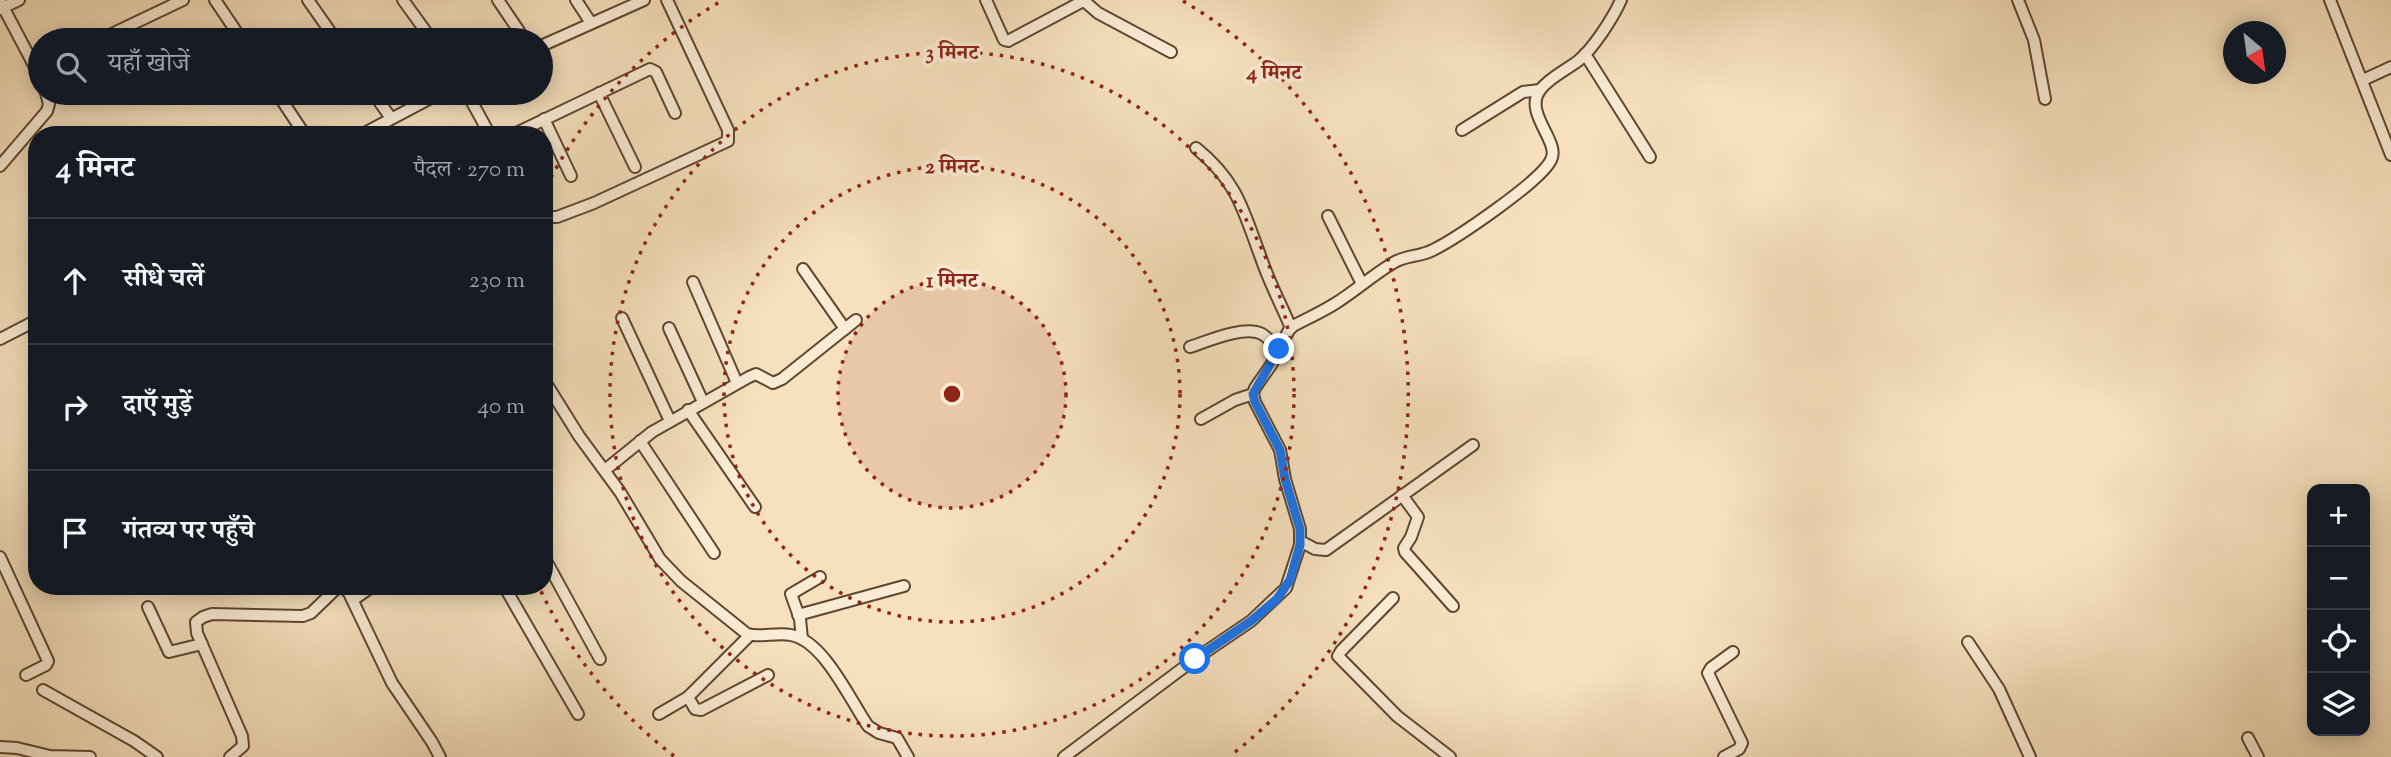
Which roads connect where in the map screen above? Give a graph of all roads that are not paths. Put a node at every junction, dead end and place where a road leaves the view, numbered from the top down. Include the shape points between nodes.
1 (19, 0) edge
2 (183, 0) edge
3 (215, 0) edge
4 (308, 0) edge
5 (403, 0) edge
6 (498, 0) edge
7 (576, 0) edge
8 (645, 0) edge
9 (667, 0) edge
10 (986, 0) edge
11 (1621, 0) edge
12 (2018, 0) edge
13 (2330, 0) edge
14 (1083, 1) edge
15 (1, 6) edge
16 (591, 23) junction
17 (124, 28) edge
18 (233, 28) edge
19 (328, 28) edge
20 (423, 28) edge
21 (517, 28) edge
22 (553, 40) edge
23 (1171, 52) dead end
24 (28, 54) edge
25 (1585, 54) junction
26 (2391, 67) edge
27 (2363, 80) junction
28 (1540, 90) junction
29 (599, 93) junction
30 (2045, 99) dead end
31 (49, 105) edge
32 (285, 105) edge
33 (382, 105) edge
34 (416, 105) edge
35 (474, 105) edge
36 (675, 113) dead end
37 (391, 118) junction
38 (544, 120) junction
39 (34, 126) edge
40 (299, 126) edge
41 (377, 126) edge
42 (485, 126) edge
43 (531, 126) edge
44 (547, 126) edge
45 (1462, 130) dead end
46 (28, 133) edge
47 (553, 139) edge
48 (1196, 148) dead end
49 (2391, 155) edge
50 (1650, 157) dead end
51 (0, 166) edge
52 (635, 167) dead end
53 (571, 176) dead end
54 (1328, 216) dead end
55 (553, 217) edge
56 (803, 270) dead end
57 (693, 282) dead end
58 (1362, 284) junction
59 (622, 318) dead end
60 (856, 320) dead end
61 (28, 325) edge
62 (669, 328) dead end
63 (1291, 328) junction
64 (845, 329) junction
65 (0, 339) edge
66 (1189, 347) dead end
67 (1279, 349) junction
68 (737, 383) junction
69 (1253, 394) junction
70 (554, 396) edge
71 (703, 402) junction
72 (688, 410) junction
73 (1200, 419) dead end
74 (670, 421) junction
75 (640, 441) junction
76 (1473, 446) dead end
77 (605, 470) junction
78 (1402, 495) junction
79 (755, 507) dead end
80 (1300, 541) junction
81 (714, 554) dead end
82 (0, 556) edge
83 (553, 573) edge
84 (820, 577) dead end
85 (904, 586) dead end
86 (329, 595) edge
87 (350, 595) edge
88 (360, 595) edge
89 (509, 595) edge
90 (1393, 598) dead end
91 (353, 600) junction
92 (1452, 606) dead end
93 (148, 607) dead end
94 (799, 615) junction
95 (750, 635) junction
96 (803, 639) junction
97 (1968, 642) dead end
98 (202, 644) junction
99 (1733, 652) dead end
100 (600, 659) dead end
101 (26, 675) dead end
102 (768, 675) dead end
103 (43, 690) dead end
104 (688, 697) junction
105 (578, 714) dead end
106 (659, 714) dead end
107 (2248, 738) dead end
108 (0, 747) edge
109 (90, 757) edge
110 (157, 757) edge
111 (230, 757) edge
112 (440, 757) edge
113 (908, 757) edge
114 (1063, 757) edge
115 (1450, 757) edge
116 (1724, 757) edge
117 (2030, 757) edge
118 (2258, 757) edge

1 - 15 street
2 - 17 street
3 - 18 street
4 - 19 street
5 - 20 street
6 - 21 street
7 - 16 street
8 - 16 street
9 - 55 street via 728,130 727,141
10 - 14 street via 1006,41
11 - 25 street
12 - 30 street via 2034,40
13 - 27 street
14 - 23 street
15 - 24 street
16 - 22 street
25 - 28 street
25 - 50 street
26 - 27 street
27 - 49 street
28 - 45 street via 1524,92
28 - 58 street via 1538,114 1553,154 1543,171 1441,246 1394,262
29 - 36 street via 650,69 656,72
29 - 38 street
29 - 52 street
31 - 39 street
32 - 40 street
33 - 37 street
34 - 37 street
35 - 42 street
37 - 41 street
38 - 43 street
38 - 44 street
46 - 51 street
47 - 53 street
48 - 63 street via 1222,171 1237,194
54 - 58 street
56 - 64 street
57 - 68 street
58 - 63 street
59 - 74 street
60 - 64 street
61 - 65 street
62 - 71 street
63 - 67 street
64 - 68 street via 777,382 756,374
66 - 67 street via 1253,332
67 - 69 street
68 - 71 street
69 - 73 street
69 - 80 street via 1280,450
70 - 77 street
71 - 72 street
72 - 74 street
72 - 79 street
74 - 75 street
75 - 77 street
75 - 81 street
76 - 78 street
77 - 95 street via 666,567
78 - 80 street via 1326,550
78 - 92 street via 1418,517 1405,552
80 - 114 street via 1286,588 1265,611
82 - 101 street via 48,661
83 - 100 street
84 - 94 street via 792,592
85 - 94 street
86 - 98 street via 303,616 208,615 196,622
87 - 91 street
88 - 91 street
89 - 105 street
90 - 115 street via 1338,656 1398,716
91 - 112 street via 391,683
93 - 98 street via 169,652
94 - 96 street
95 - 96 street
95 - 104 street
96 - 113 street via 826,661 868,726 897,738
97 - 117 street via 1999,689
98 - 111 street via 242,736 243,746
99 - 116 street via 1708,673 1742,743
102 - 104 street via 701,710 695,709
103 - 110 street
104 - 106 street
107 - 118 street
108 - 109 street

